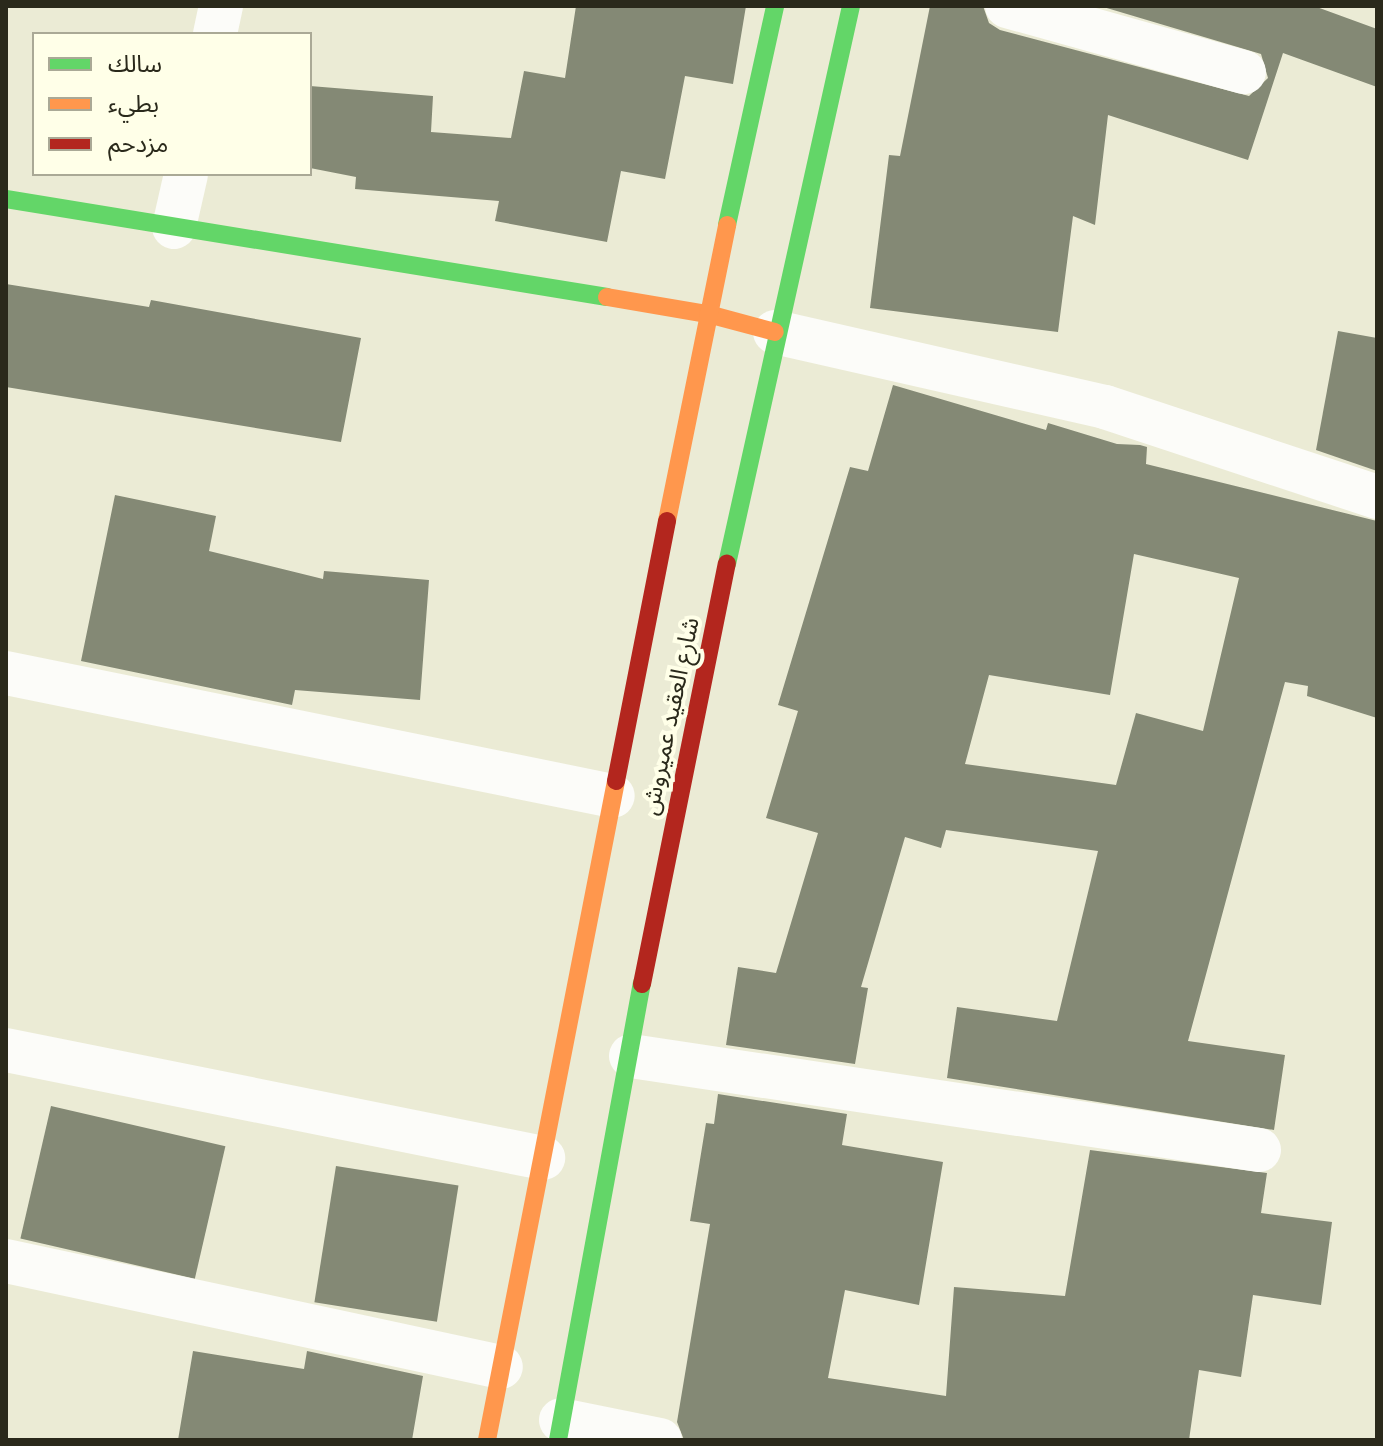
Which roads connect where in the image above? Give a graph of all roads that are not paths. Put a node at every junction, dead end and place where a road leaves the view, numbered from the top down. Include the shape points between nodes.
1 (221, 6) edge
2 (775, 6) edge
3 (851, 6) edge
4 (1007, 6) edge
5 (215, 32) edge
6 (1244, 72) dead end
7 (186, 176) edge
8 (6, 199) edge
9 (174, 227) junction
10 (708, 314) junction
11 (775, 332) junction
12 (1377, 497) edge
13 (6, 673) edge
14 (613, 796) junction
15 (6, 1050) edge
16 (631, 1056) junction
17 (1259, 1150) dead end
18 (543, 1158) junction
19 (6, 1261) edge
20 (501, 1367) junction
21 (560, 1430) edge
22 (487, 1440) edge
23 (660, 1440) edge

1 - 5 street
2 - 10 main road, شارع العقيد عميروش
3 - 11 main road, شارع العقيد عميروش
4 - 6 street
7 - 9 street
8 - 9 main road
9 - 10 main road
10 - 11 main road
10 - 14 main road, شارع العقيد عميروش
11 - 12 street via 1105,407
11 - 16 main road, شارع العقيد عميروش via 681,773
13 - 14 street
14 - 18 main road, شارع العقيد عميروش
15 - 18 street
16 - 17 street
16 - 21 main road, شارع العقيد عميروش
18 - 20 main road, شارع العقيد عميروش
19 - 20 street
20 - 22 main road, شارع العقيد عميروش
21 - 23 street

